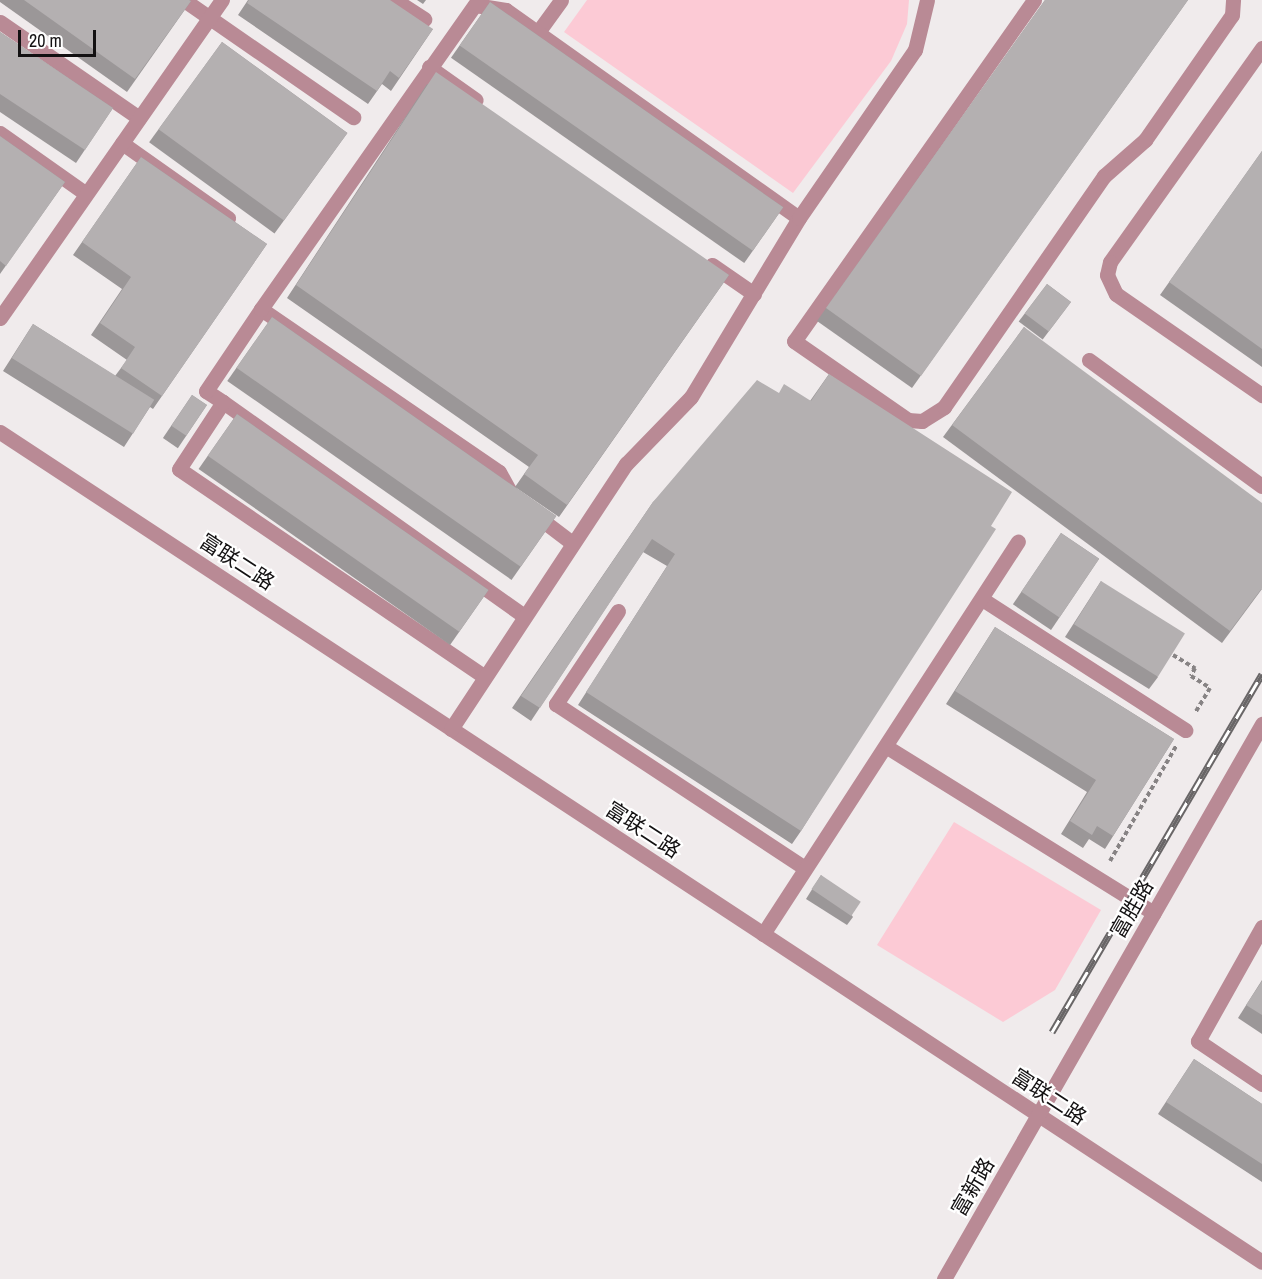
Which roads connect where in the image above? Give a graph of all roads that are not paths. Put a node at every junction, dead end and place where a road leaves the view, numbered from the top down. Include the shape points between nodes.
1 (183, 0) edge
2 (222, 0) edge
3 (395, 0) edge
4 (561, 0) edge
5 (927, 0) edge
6 (1034, 0) edge
7 (1233, 0) edge
8 (209, 18) junction
9 (424, 20) edge
10 (0, 22) edge
11 (538, 32) junction
12 (1262, 48) edge
13 (429, 67) junction
14 (486, 107) edge
15 (353, 117) dead end
16 (139, 118) junction
17 (0, 133) edge
18 (122, 142) junction
19 (87, 194) junction
20 (799, 218) junction
21 (238, 225) edge
22 (696, 254) edge
23 (754, 294) junction
24 (3, 308) edge
25 (261, 309) junction
26 (1089, 360) dead end
27 (1262, 395) edge
28 (223, 402) junction
29 (0, 432) edge
30 (1262, 486) edge
31 (572, 543) junction
32 (1018, 543) dead end
33 (982, 599) junction
34 (618, 611) edge
35 (523, 615) junction
36 (482, 675) junction
37 (1262, 724) edge
38 (451, 729) junction
39 (1185, 730) road end
40 (887, 747) junction
41 (805, 868) junction
42 (1154, 913) junction
43 (1262, 927) edge
44 (763, 934) junction
45 (1262, 1084) edge
46 (1038, 1115) junction
47 (1262, 1262) edge
48 (944, 1279) edge

1 - 8 street
2 - 8 street
3 - 9 street
4 - 11 street
5 - 20 street via 915,50
6 - 7 street via 794,341 908,420 922,422 944,407 1104,176 1145,140 1232,15
8 - 15 street
8 - 16 street
10 - 16 street
11 - 13 street via 506,10 475,5
11 - 20 street
12 - 27 street via 1110,262 1107,275 1116,294
13 - 14 street
13 - 25 street
16 - 18 street
17 - 19 street
18 - 19 street
18 - 21 street
19 - 24 street
20 - 23 street
22 - 23 street
23 - 31 street via 691,397 626,464
25 - 28 street via 206,391
25 - 31 street via 499,472 513,498
26 - 30 street
28 - 35 street
28 - 36 street via 179,469
29 - 38 street, 富联二路
31 - 35 street
32 - 33 street
33 - 39 street
33 - 40 street
34 - 41 street via 556,704
35 - 36 street
36 - 38 street
37 - 42 street, 富胜路
38 - 44 street, 富联二路
40 - 41 street
40 - 42 street
41 - 44 street
42 - 46 street, 富胜路
43 - 45 street via 1197,1041
44 - 46 street, 富联二路
46 - 47 street, 富联二路
46 - 48 street, 富新路

